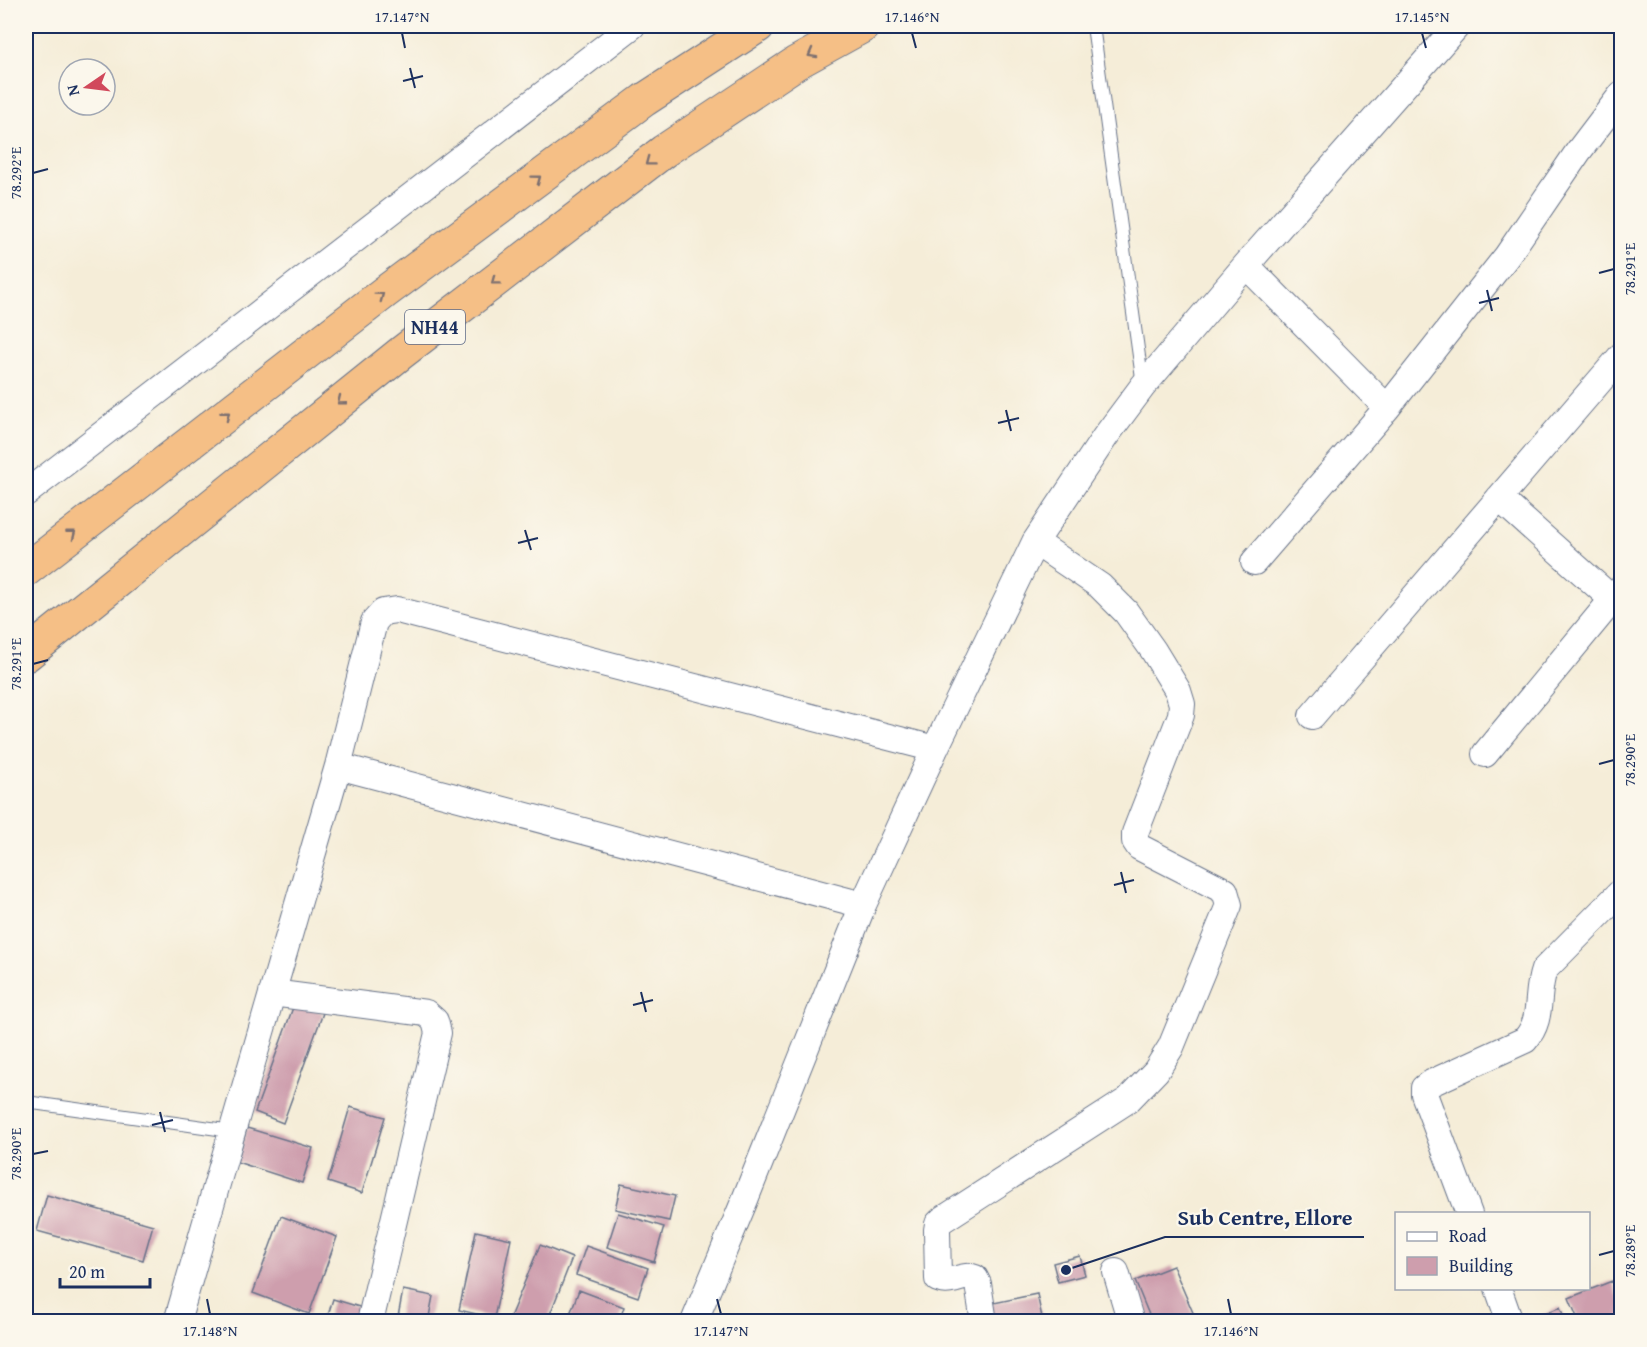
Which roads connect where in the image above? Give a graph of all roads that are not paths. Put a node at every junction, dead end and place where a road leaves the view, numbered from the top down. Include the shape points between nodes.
1 (633, 26) edge
2 (758, 26) edge
3 (863, 26) edge
4 (1093, 26) edge
5 (1457, 26) edge
6 (1622, 94) edge
7 (1246, 265) junction
8 (1622, 355) edge
9 (1143, 386) junction
10 (1387, 408) junction
11 (26, 493) edge
12 (1499, 498) junction
13 (1035, 542) junction
14 (1254, 562) dead end
15 (26, 570) edge
16 (1617, 593) edge
17 (26, 655) edge
18 (1312, 716) dead end
19 (935, 748) junction
20 (1485, 754) dead end
21 (338, 766) junction
22 (1622, 891) edge
23 (863, 905) junction
24 (272, 993) junction
25 (26, 1102) edge
26 (232, 1131) junction
27 (1468, 1212) edge
28 (1116, 1272) dead end
29 (1499, 1290) edge
30 (177, 1322) edge
31 (370, 1322) edge
32 (694, 1322) edge
33 (984, 1322) edge
34 (1131, 1322) edge
35 (1510, 1322) edge

1 - 11 street
15 -> 2 highway, NH44 via 384,292 644,100
3 -> 17 highway, NH44 via 796,63 664,151 401,352
4 - 9 lane
5 - 7 street
6 - 10 street via 1507,256
7 - 9 street
7 - 10 street
8 - 12 street
9 - 13 street
10 - 14 street
12 - 16 street
12 - 18 street
13 - 19 street
13 - 33 street via 1100,586 1126,612 1178,691 1180,715 1135,841 1139,847 1225,891 1228,905 1171,1047 1156,1071 1128,1100 938,1224 938,1279 975,1278
16 - 20 street
19 - 21 street via 397,610 383,612 374,622
19 - 23 street
21 - 23 street
21 - 24 street
22 - 27 street via 1544,970 1538,1012 1526,1040 1424,1088
23 - 32 street
24 - 26 street
24 - 31 street via 426,1013 435,1021 438,1033
25 - 26 lane
26 - 30 street
28 - 34 street
29 - 35 street

